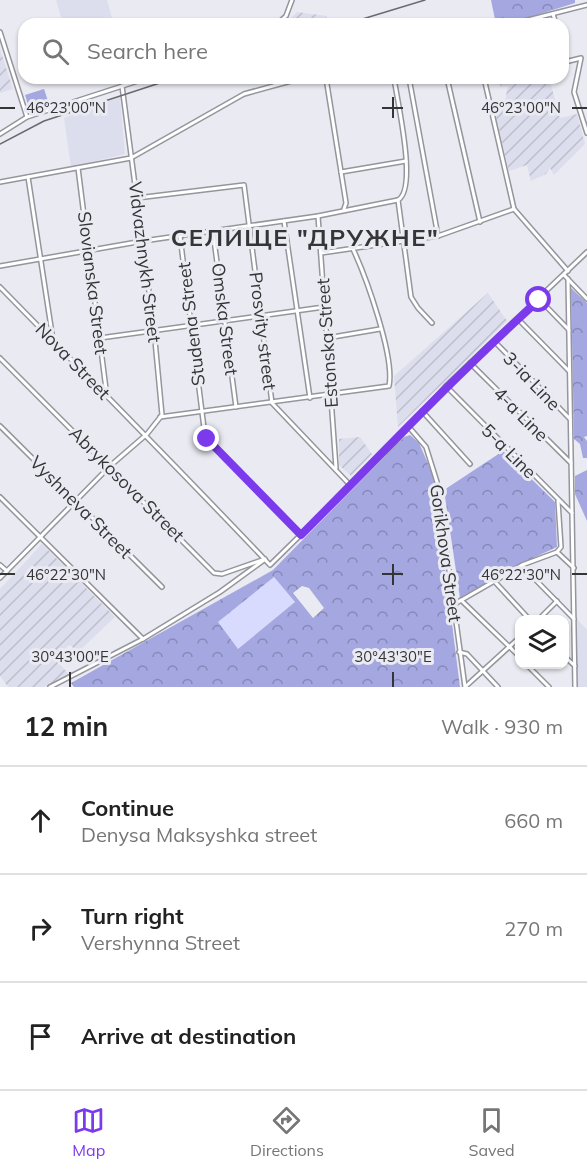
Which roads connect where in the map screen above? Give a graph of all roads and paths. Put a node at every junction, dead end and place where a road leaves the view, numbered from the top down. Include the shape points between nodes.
1 (292, 0) edge
2 (587, 5) edge
3 (553, 14) junction
4 (284, 18) edge
5 (537, 18) edge
6 (554, 18) edge
7 (0, 32) edge
8 (569, 61) edge
9 (128, 84) edge
10 (280, 84) edge
11 (327, 84) edge
12 (395, 84) edge
13 (410, 84) edge
14 (448, 84) edge
15 (485, 84) edge
16 (122, 86) junction
17 (27, 117) junction
18 (587, 133) edge
19 (0, 134) edge
20 (131, 158) junction
21 (406, 161) junction
22 (78, 168) junction
23 (341, 172) junction
24 (28, 177) junction
25 (0, 182) edge
26 (137, 198) junction
27 (398, 200) junction
28 (344, 209) junction
29 (514, 210) junction
30 (318, 216) junction
31 (284, 221) junction
32 (480, 222) junction
33 (250, 226) junction
34 (213, 232) junction
35 (180, 236) junction
36 (438, 236) junction
37 (143, 241) junction
38 (402, 242) junction
39 (353, 249) junction
40 (88, 250) junction
41 (587, 252) edge
42 (321, 253) junction
43 (41, 259) junction
44 (0, 266) edge
45 (568, 272) junction
46 (564, 275) junction
47 (568, 279) junction
48 (0, 287) edge
49 (587, 299) edge
50 (539, 300) junction
51 (324, 307) junction
52 (297, 310) junction
53 (260, 315) junction
54 (518, 319) junction
55 (225, 320) junction
56 (432, 323) dead end
57 (191, 324) junction
58 (381, 329) junction
59 (154, 330) junction
60 (569, 330) junction
61 (100, 338) junction
62 (327, 338) junction
63 (53, 341) junction
64 (494, 341) junction
65 (0, 357) edge
66 (470, 363) junction
67 (570, 371) junction
68 (446, 386) junction
69 (331, 395) junction
70 (310, 398) junction
71 (108, 399) junction
72 (272, 403) junction
73 (236, 407) junction
74 (422, 411) junction
75 (202, 412) junction
76 (160, 417) junction
77 (571, 420) junction
78 (0, 426) edge
79 (408, 426) junction
80 (147, 434) junction
81 (470, 464) dead end
82 (572, 464) junction
83 (110, 466) junction
84 (337, 470) junction
85 (350, 485) junction
86 (0, 497) edge
87 (75, 500) junction
88 (558, 500) junction
89 (573, 515) junction
90 (301, 535) junction
91 (39, 536) junction
92 (557, 552) junction
93 (265, 559) junction
94 (0, 565) edge
95 (522, 566) junction
96 (574, 568) junction
97 (7, 571) junction
98 (0, 578) edge
99 (495, 582) junction
100 (162, 587) dead end
101 (461, 600) junction
102 (557, 601) junction
103 (453, 605) junction
104 (525, 615) edge
105 (543, 615) edge
106 (575, 621) junction
107 (143, 639) junction
108 (515, 641) edge
109 (509, 647) junction
110 (459, 652) junction
111 (515, 653) edge
112 (569, 661) edge
113 (576, 667) junction
114 (531, 669) edge
115 (483, 671) junction
116 (50, 687) edge
117 (465, 687) edge
118 (498, 687) edge
119 (549, 687) edge
120 (575, 687) edge

1 - 4 street
2 - 3 street
3 - 5 street
3 - 6 street
7 - 17 street
8 - 18 street via 581,58 574,92
9 - 16 street
10 - 20 street via 244,94
11 - 23 street
12 - 21 street
13 - 36 street
14 - 32 street
15 - 29 street
16 - 17 street
16 - 20 street, Vidvazhnykh Street
17 - 19 street
20 - 22 street
20 - 26 street, Vidvazhnykh Street
21 - 23 street
21 - 27 street via 405,192
22 - 24 street
22 - 40 street, Slovianska Street
23 - 28 street
24 - 25 street
24 - 43 street
26 - 33 street, Prosvity street via 242,184
26 - 37 street, Vidvazhnykh Street
27 - 28 street
27 - 38 street
28 - 30 street
29 - 32 street
29 - 45 street
30 - 31 street
30 - 42 street, Estonska Street
31 - 33 street
31 - 52 street
32 - 36 street
33 - 34 street
33 - 53 street, Prosvity street
34 - 35 street
34 - 55 street, Omska Street
35 - 37 street
35 - 57 street, Studena Street
36 - 38 street
37 - 40 street
37 - 59 street, Vidvazhnykh Street
38 - 39 street
38 - 56 street via 413,301
39 - 42 street
39 - 58 street via 368,282
40 - 43 street
40 - 61 street, Slovianska Street
41 - 45 street
42 - 51 street, Estonska Street
43 - 44 street
43 - 63 street
45 - 46 street
46 - 47 street
46 - 50 street
47 - 49 street
47 - 60 street
48 - 63 street, Nova Street
50 - 54 street
50 - 60 street
51 - 52 street
51 - 62 street, Estonska Street
52 - 53 street
52 - 70 street
53 - 55 street
53 - 72 street, Prosvity street
54 - 64 street
54 - 67 street
55 - 57 street
55 - 73 street, Omska Street
57 - 59 street
57 - 75 street, Studena Street
58 - 62 street
58 - 69 street via 389,386
59 - 61 street
59 - 76 street, Vidvazhnykh Street
60 - 67 street
61 - 71 street, Slovianska Street
62 - 69 street, Estonska Street
63 - 71 street, Nova Street
64 - 66 street
64 - 77 street, 3-ia Line
65 - 83 street, Abrykosova Street
66 - 68 street
66 - 82 street, 4-a Line
67 - 77 street
68 - 74 street
68 - 88 street, 5-a Line
69 - 70 street
69 - 84 street, Estonska Street
70 - 72 street
71 - 80 street, Nova Street
72 - 73 street
72 - 84 street, Prosvity street
73 - 75 street
74 - 79 street
74 - 81 street
75 - 76 street
75 - 90 street, Studena Street via 206,438
76 - 80 street
77 - 82 street
78 - 87 street, Vyshneva Street
79 - 85 street
79 - 103 street, Gorikhova Street via 421,439 434,470
80 - 83 street
80 - 93 street, Nova Street
82 - 89 street
83 - 87 street
83 - 93 street, Abrykosova Street via 217,575
84 - 85 street, Prosvity street
85 - 90 street
86 - 91 street
87 - 91 street
87 - 100 street, Vyshneva Street
88 - 89 street, 5-a Line
88 - 92 street via 561,547
89 - 96 street
90 - 93 street, Nova Street via 270,564
91 - 97 street
91 - 107 street
92 - 95 street
92 - 96 street
93 - 107 street
94 - 97 street
95 - 99 street
95 - 102 street
96 - 106 street
97 - 98 street
99 - 101 street
99 - 104 street
101 - 103 street
101 - 109 street
102 - 105 street
102 - 106 street
103 - 110 street, Gorikhova Street
106 - 113 street
107 - 116 street
108 - 109 street
109 - 111 street
109 - 115 street
110 - 115 street via 467,654
110 - 117 street, Gorikhova Street
112 - 113 street
113 - 120 street
114 - 119 street
115 - 117 street
115 - 118 street

